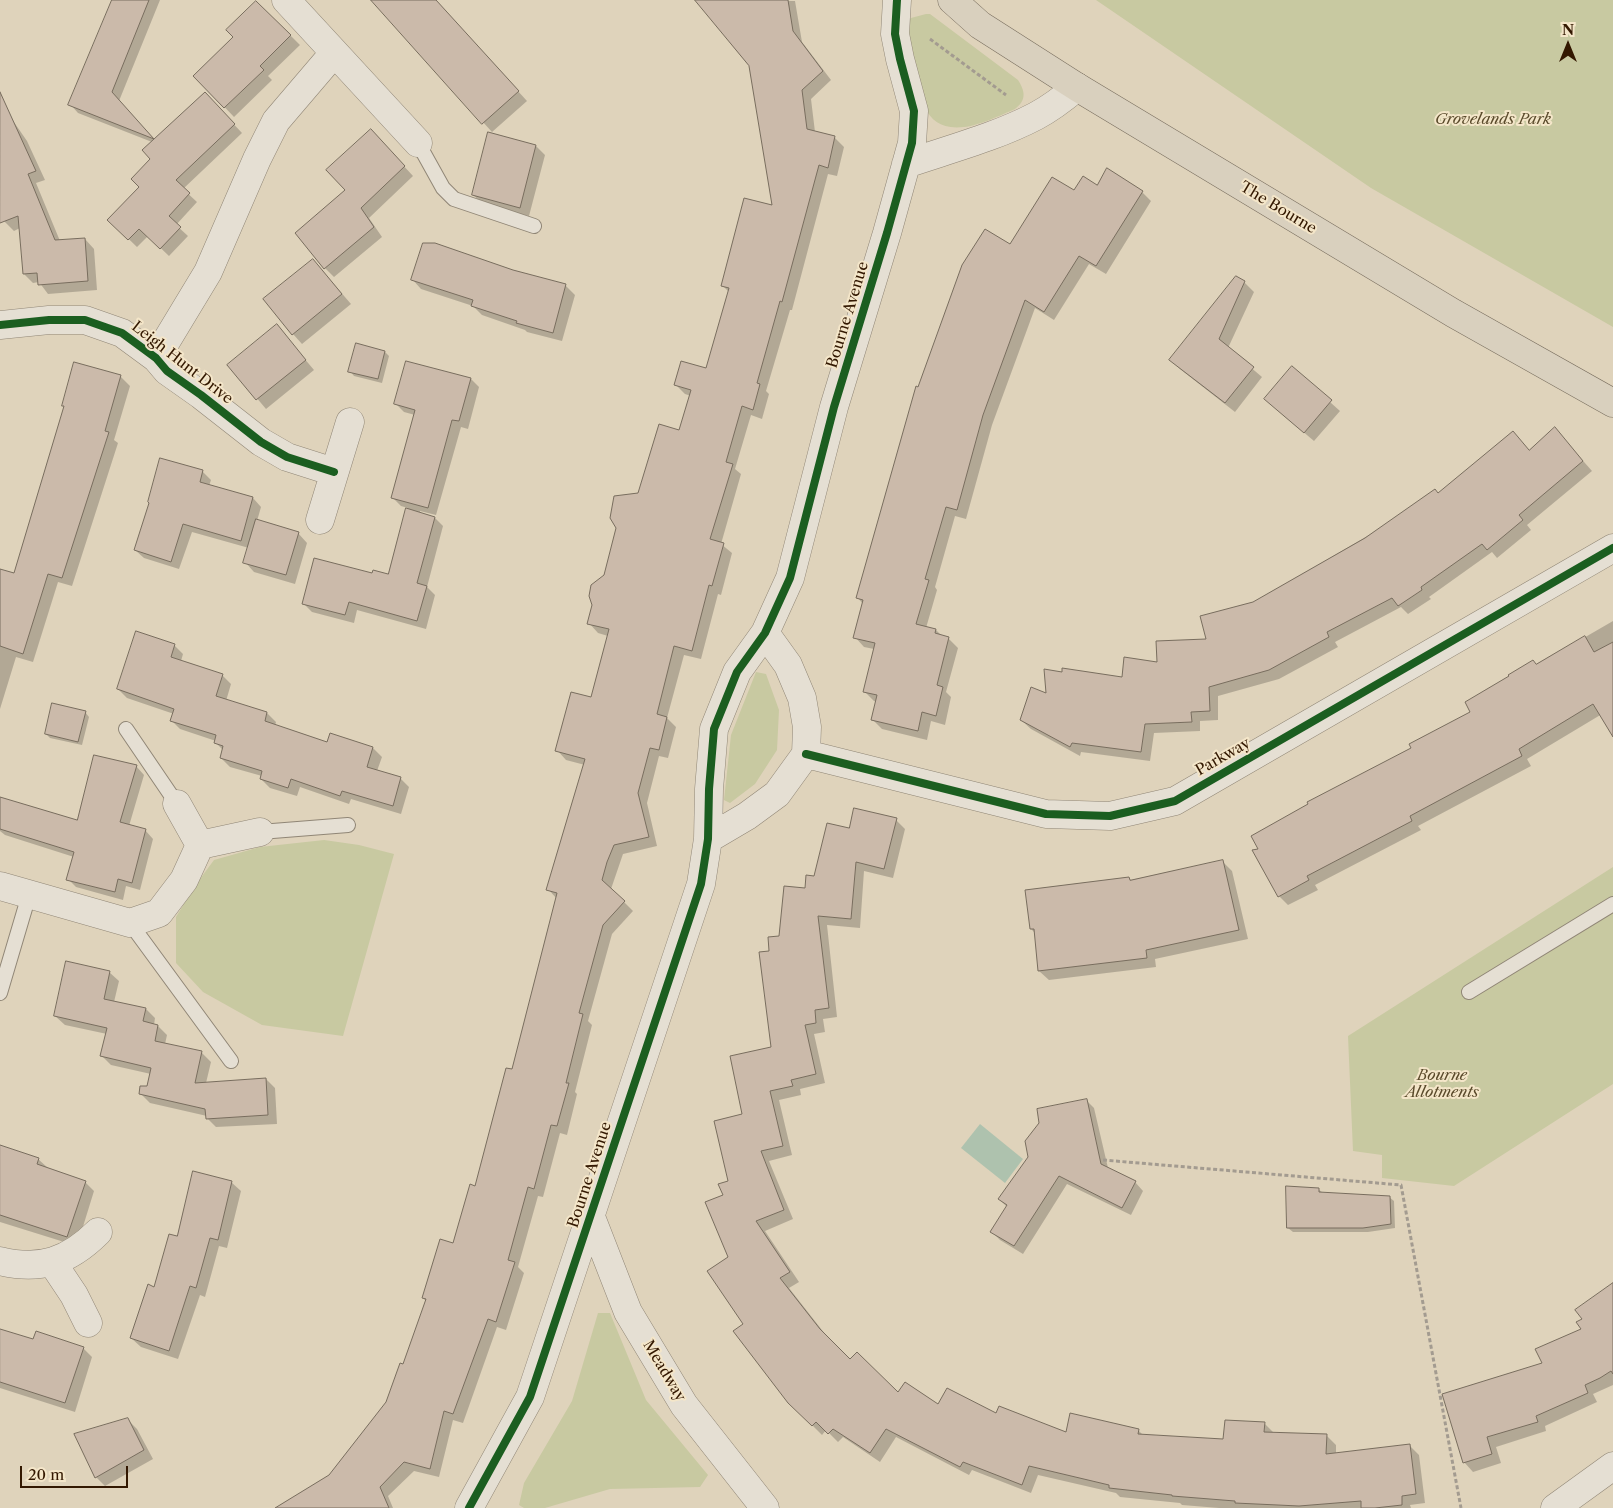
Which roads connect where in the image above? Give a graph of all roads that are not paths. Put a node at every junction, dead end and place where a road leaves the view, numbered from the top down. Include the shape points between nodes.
1 (286, 0) edge
2 (897, 0) edge
3 (952, 0) edge
4 (334, 52) junction
5 (1077, 87) junction
6 (418, 143) joint
7 (906, 164) junction
8 (534, 226) dead end
9 (0, 325) edge
10 (156, 358) junction
11 (1613, 403) edge
12 (350, 422) dead end
13 (334, 472) junction
14 (320, 520) dead end
15 (1613, 548) edge
16 (765, 633) junction
17 (126, 729) dead end
18 (806, 754) junction
19 (177, 804) joint
20 (348, 825) dead end
21 (260, 832) joint
22 (708, 839) junction
23 (200, 845) junction
24 (0, 886) edge
25 (29, 895) junction
26 (1613, 904) edge
27 (130, 923) junction
28 (1469, 992) dead end
29 (0, 993) edge
30 (231, 1061) dead end
31 (591, 1217) junction
32 (98, 1232) dead end
33 (0, 1262) edge
34 (52, 1262) junction
35 (88, 1323) dead end
36 (1613, 1466) edge
37 (469, 1508) edge
38 (765, 1508) edge
39 (1556, 1508) edge

1 - 4 street
2 - 7 street, Bourne Avenue via 895,34 914,111 912,143
3 - 5 main road, The Bourne via 980,25
4 - 6 street
4 - 10 street, Leigh Hunt Drive via 276,121 208,272
5 - 7 street via 1037,116 999,133
5 - 11 main road, The Bourne via 1453,313
6 - 8 lane via 443,188 454,199
7 - 16 street, Bourne Avenue via 834,407 790,578
9 - 10 street, Leigh Hunt Drive via 85,320 122,333
10 - 13 street, Leigh Hunt Drive via 261,442 287,457
12 - 13 street
13 - 14 street
15 - 18 street, Parkway via 1175,801 1110,816 1046,814
16 - 18 street via 788,665 802,698 807,728
16 - 22 street, Bourne Avenue via 737,672 714,729
17 - 19 lane
18 - 22 street via 777,794
19 - 23 street
20 - 21 lane
21 - 23 street
22 - 31 street, Bourne Avenue via 701,884
23 - 27 street via 184,880 158,913
24 - 25 street
25 - 27 street
25 - 29 lane
26 - 28 lane
27 - 30 lane
31 - 37 street, Bourne Avenue via 530,1397
31 - 38 street, Meadway via 628,1312 684,1405
32 - 34 street via 83,1247
33 - 34 street via 15,1265
34 - 35 street
36 - 39 street

